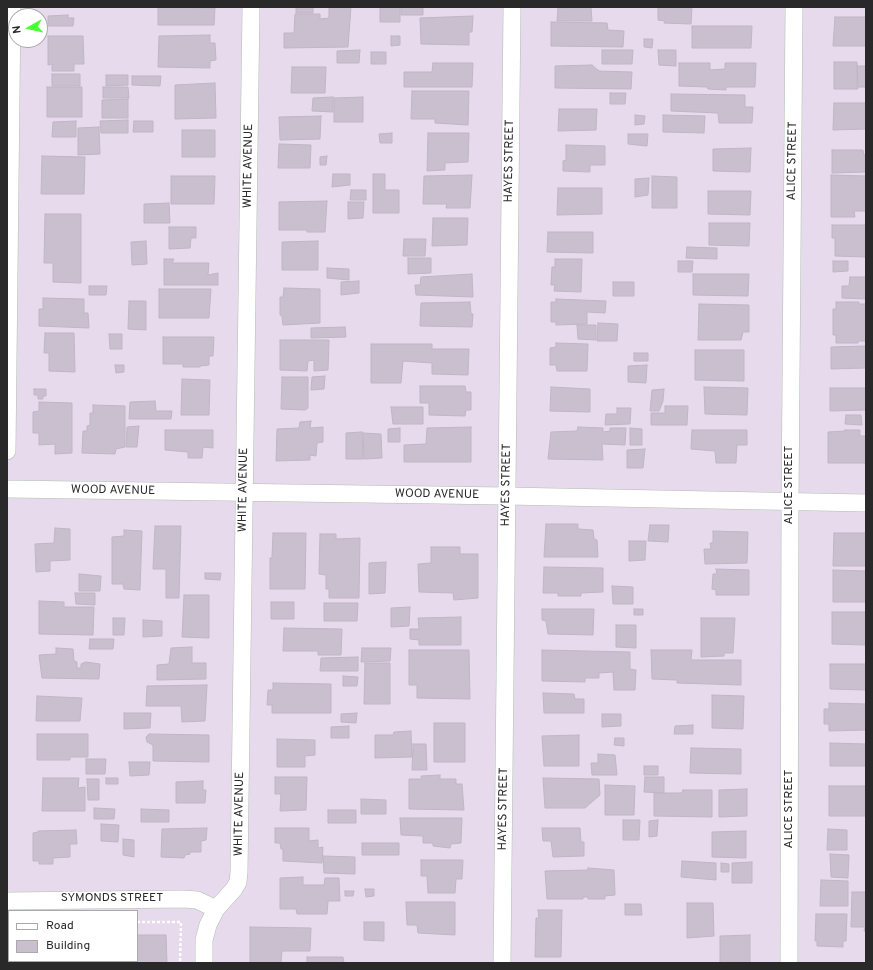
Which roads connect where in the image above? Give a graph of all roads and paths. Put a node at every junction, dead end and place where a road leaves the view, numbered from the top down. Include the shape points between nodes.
1 (12, 7) edge
2 (251, 7) edge
3 (512, 7) edge
4 (794, 7) edge
5 (7, 451) edge
6 (7, 489) edge
7 (244, 492) junction
8 (507, 496) junction
9 (790, 502) junction
10 (866, 503) edge
11 (7, 901) edge
12 (216, 909) junction
13 (138, 922) edge
14 (180, 963) edge
15 (204, 963) edge
16 (502, 963) edge
17 (789, 963) edge

1 - 5 street
2 - 7 street, WHITE AVENUE
3 - 8 street, HAYES STREET
4 - 9 street, ALICE STREET
6 - 7 street, WOOD AVENUE
7 - 8 street, WOOD AVENUE
7 - 12 street, WHITE AVENUE via 239,872 234,889
8 - 9 street, WOOD AVENUE
8 - 16 street, HAYES STREET
9 - 10 street, WOOD AVENUE
9 - 17 street, ALICE STREET
11 - 12 street, SYMONDS STREET via 183,898 197,900
12 - 15 street, WHITE AVENUE via 205,933
13 - 14 path via 180,922

